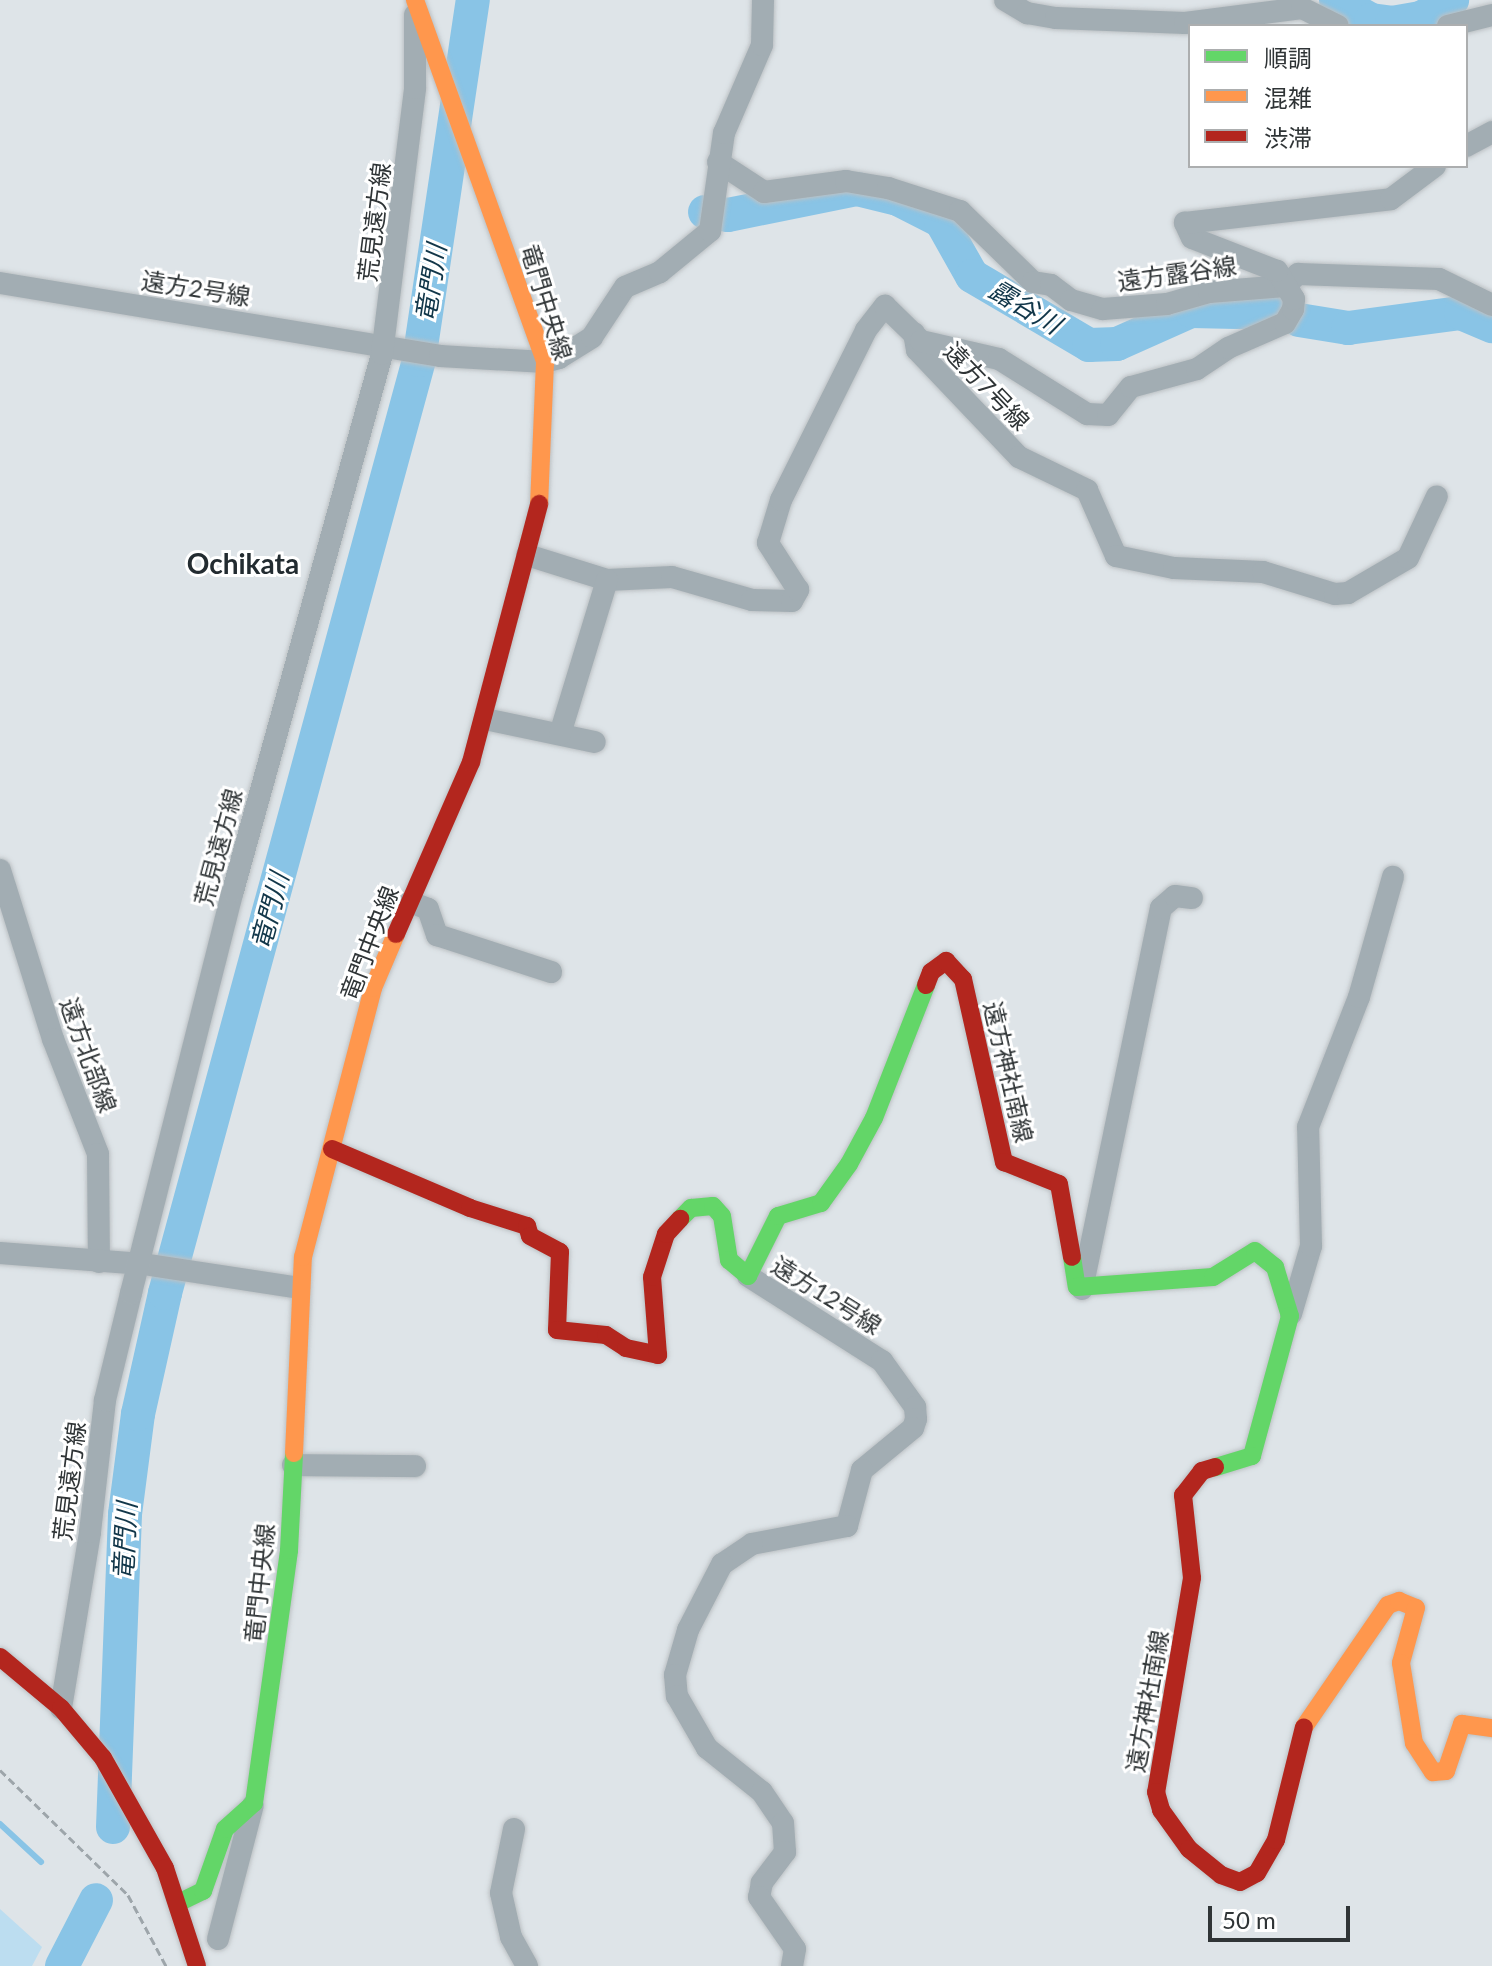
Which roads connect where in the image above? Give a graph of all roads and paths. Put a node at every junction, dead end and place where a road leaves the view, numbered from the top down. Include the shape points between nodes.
1 (415, 0) edge
2 (763, 0) edge
3 (1005, 0) edge
4 (1481, 10) edge
5 (1334, 24) edge
6 (1452, 24) edge
7 (1492, 132) edge
8 (1468, 145) edge
9 (718, 162) junction
10 (1432, 168) edge
11 (0, 283) edge
12 (1285, 286) junction
13 (1492, 305) edge
14 (914, 333) junction
15 (383, 345) junction
16 (545, 362) junction
17 (1437, 496) dead end
18 (527, 555) junction
19 (607, 580) junction
20 (485, 719) junction
21 (560, 734) junction
22 (595, 742) dead end
23 (0, 870) edge
24 (1393, 877) dead end
25 (1192, 898) dead end
26 (410, 902) junction
27 (551, 972) dead end
28 (332, 1149) junction
29 (0, 1253) edge
30 (99, 1262) junction
31 (140, 1264) junction
32 (748, 1276) junction
33 (299, 1288) junction
34 (1081, 1290) junction
35 (1290, 1316) junction
36 (293, 1465) junction
37 (415, 1466) dead end
38 (0, 1657) edge
39 (67, 1716) junction
40 (1492, 1728) edge
41 (0, 1770) edge
42 (254, 1803) junction
43 (514, 1829) dead end
44 (178, 1903) junction
45 (218, 1939) dead end
46 (166, 1966) edge
47 (197, 1966) edge
48 (527, 1966) edge
49 (792, 1966) edge

1 - 15 street, 荒見遠方線 via 415,88
1 - 16 street, 竜門中央線
2 - 9 street via 762,45 724,133
3 - 5 street via 1027,13 1056,18 1185,23 1302,8
4 - 6 street
7 - 8 street
9 - 12 street, 遠方露谷線 via 764,192 846,181 960,211 1033,282 1103,309
9 - 16 street via 712,223 660,272 617,294 592,337
10 - 12 street via 1391,199 1185,223 1192,238 1277,271
11 - 15 street, 遠方2号線
12 - 13 street, 遠方露谷線 via 1298,274 1439,279
12 - 14 street via 1294,299 1285,323 1228,348 1197,369 1131,387 1108,415 1096,417 999,359 921,341
14 - 17 street, 遠方7号線 via 917,350 1019,457 1087,490 1116,556 1174,568 1263,572 1335,594 1348,593 1408,558
14 - 19 street, 遠方7号線 via 892,308 885,306 877,313 781,500 768,543 798,597 778,603 752,600 672,577
15 - 16 street, 遠方2号線 via 440,356
15 - 31 street, 荒見遠方線 via 240,861
16 - 18 street, 竜門中央線 via 546,446 539,510
18 - 19 street, 遠方7号線
18 - 20 street, 竜門中央線
19 - 21 street
20 - 21 street
20 - 26 street, 竜門中央線
21 - 22 street
23 - 30 street, 遠方北部線 via 53,1039 98,1154
24 - 35 street via 1359,997 1308,1127 1311,1246
25 - 34 street via 1175,896 1161,908
26 - 27 street via 428,909 437,935
26 - 28 street, 竜門中央線 via 373,988
28 - 32 street via 470,1208 527,1226 530,1236 556,1247 557,1330 573,1335 606,1335 626,1348 658,1355 652,1277 657,1254 680,1215 702,1203 722,1216 729,1260
28 - 33 street, 竜門中央線
29 - 30 street
30 - 31 street
31 - 33 street
31 - 39 street, 荒見遠方線 via 105,1400
32 - 34 street, 遠方神社南線 via 778,1216 821,1203 849,1164 874,1118 931,972 946,961 963,979 1004,1162 1059,1184
32 - 49 street, 遠方12号線 via 882,1361 915,1407 916,1419 913,1428 862,1470 847,1526 752,1544 722,1564 688,1630 675,1675 677,1696 707,1748 762,1792 783,1823 785,1852 762,1883 759,1897 795,1949
33 - 36 street, 竜門中央線
34 - 35 street via 1213,1277 1255,1251 1275,1267
35 - 40 street, 遠方神社南線 via 1252,1456 1202,1471 1183,1495 1192,1578 1156,1792 1161,1810 1189,1849 1221,1875 1240,1882 1257,1873 1276,1840 1295,1749 1306,1723 1388,1605 1399,1601 1416,1608 1401,1663 1414,1743 1433,1772 1446,1771 1462,1724
36 - 37 street
36 - 42 street, 竜門中央線 via 289,1550
38 - 39 street
39 - 44 street via 103,1758 165,1868
41 - 46 path via 128,1895
42 - 44 street via 225,1829 203,1891
42 - 45 street
43 - 48 street via 501,1893 511,1937
44 - 47 street

